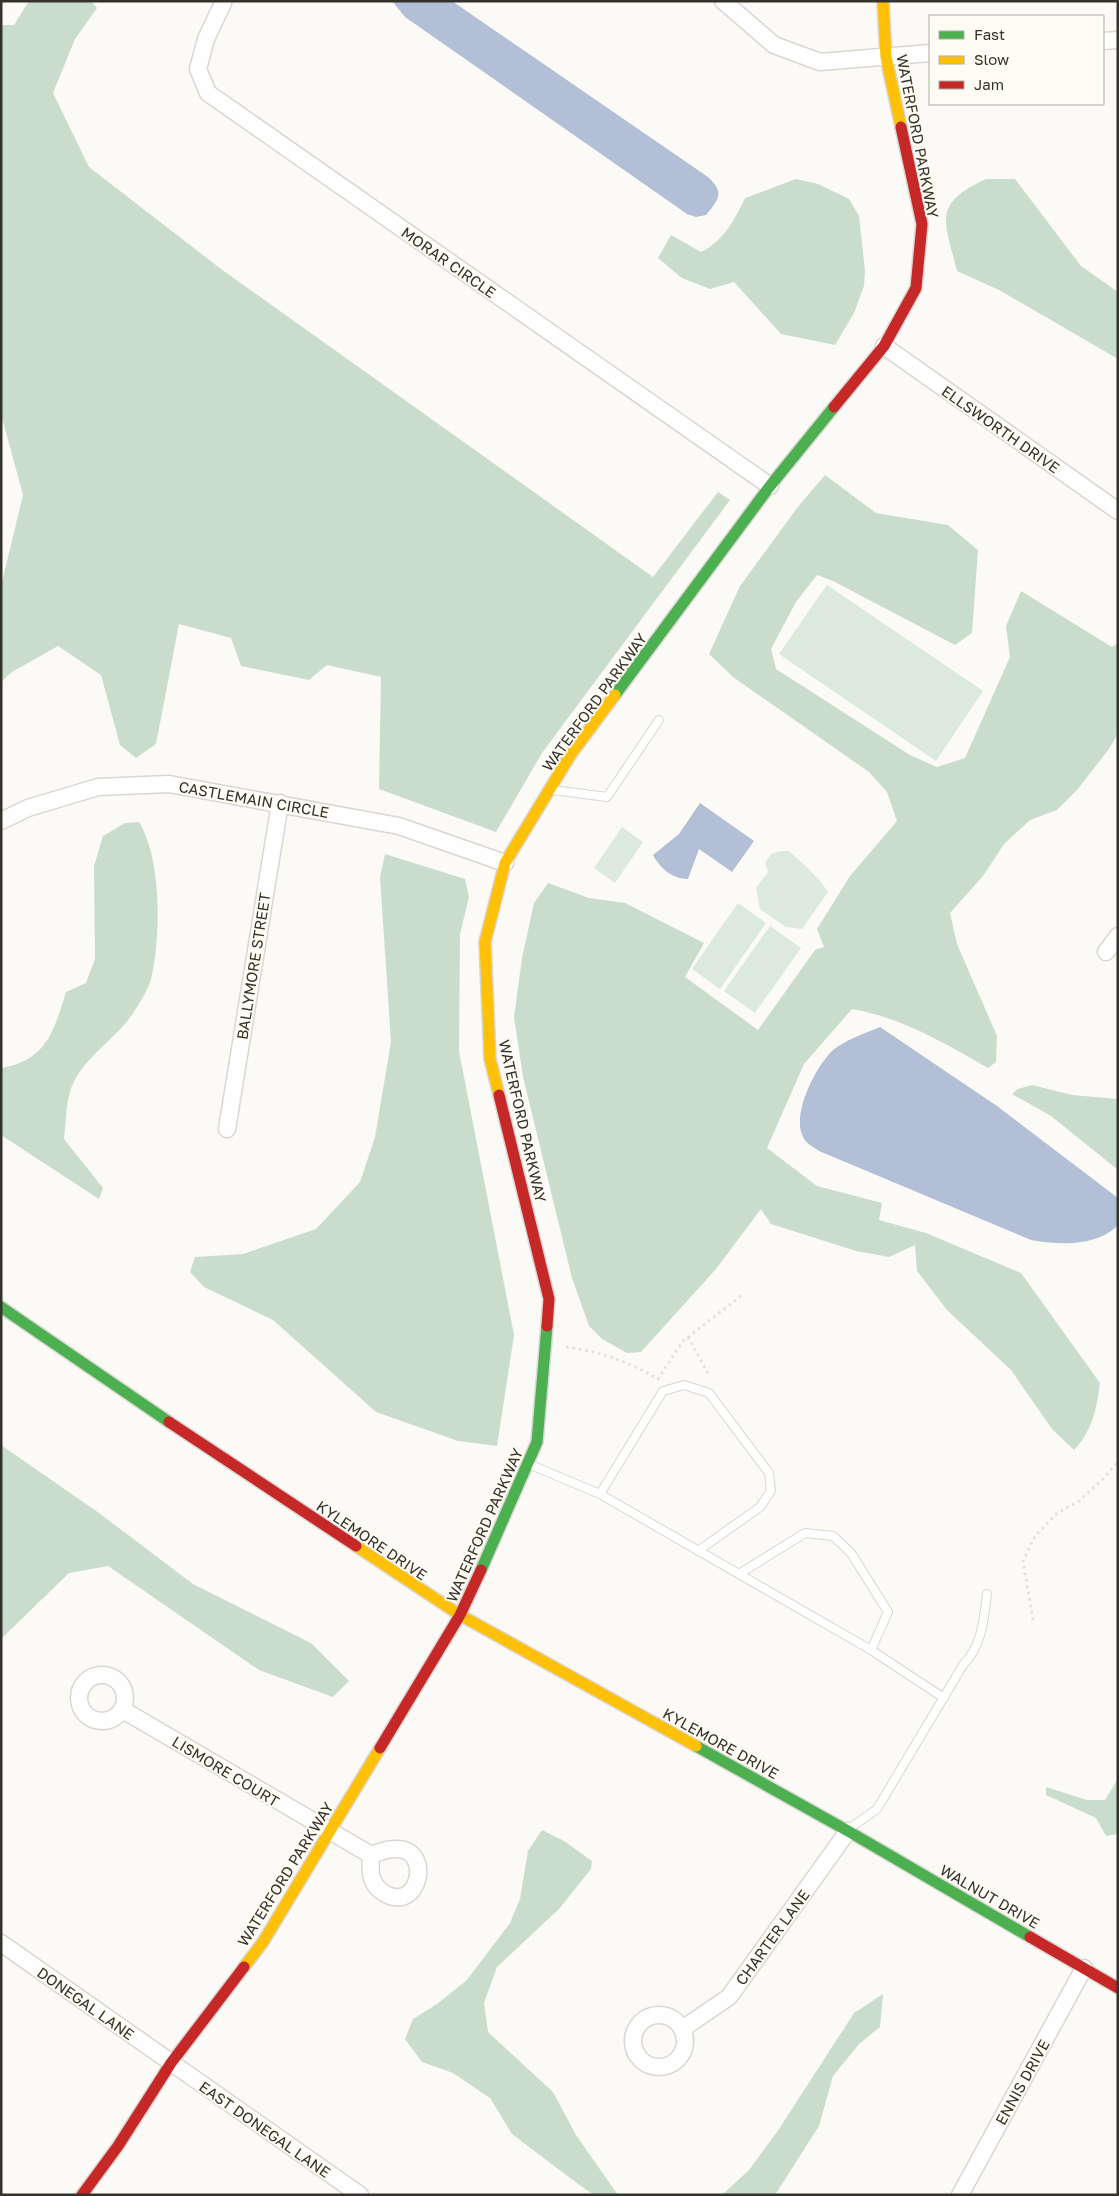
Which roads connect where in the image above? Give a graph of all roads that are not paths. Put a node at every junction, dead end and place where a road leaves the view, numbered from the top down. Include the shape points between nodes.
1 (723, 1) edge
2 (883, 1) edge
3 (223, 3) dead end
4 (1118, 40) edge
5 (1104, 41) edge
6 (929, 53) edge
7 (886, 57) junction
8 (884, 346) junction
9 (770, 486) junction
10 (1118, 511) edge
11 (659, 720) dead end
12 (550, 789) junction
13 (280, 803) junction
14 (1, 821) edge
15 (505, 863) junction
16 (1118, 936) edge
17 (1106, 952) dead end
18 (227, 1130) dead end
19 (1, 1308) edge
20 (529, 1464) junction
21 (600, 1494) junction
22 (698, 1551) junction
23 (739, 1574) junction
24 (987, 1594) dead end
25 (460, 1615) junction
26 (871, 1650) junction
27 (944, 1698) junction
28 (123, 1710) dead end
29 (848, 1831) junction
30 (329, 1832) junction
31 (371, 1855) dead end
32 (1, 1943) edge
33 (1084, 1968) junction
34 (1118, 1988) edge
35 (682, 2029) dead end
36 (171, 2063) junction
37 (82, 2195) edge
38 (360, 2195) edge
39 (960, 2195) edge

1 - 7 street via 774,45 820,62
2 - 7 street, WATERFORD PARKWAY
3 - 9 street, MORAR CIRCLE via 206,39 198,69 208,93
4 - 5 street
6 - 7 street
7 - 8 street, WATERFORD PARKWAY via 922,224 916,288
8 - 9 street, WATERFORD PARKWAY
8 - 10 street, ELLSWORTH DRIVE
9 - 12 street, WATERFORD PARKWAY via 571,754
11 - 12 lane via 607,797
12 - 15 street, WATERFORD PARKWAY
13 - 14 street, CASTLEMAIN CIRCLE via 168,784 98,787 28,808
13 - 15 street, CASTLEMAIN CIRCLE via 399,826
13 - 18 street, BALLYMORE STREET
15 - 20 street, WATERFORD PARKWAY via 485,942 490,1059 549,1300 536,1442
16 - 17 street
19 - 25 street, KYLEMORE DRIVE
20 - 21 lane
20 - 25 street, WATERFORD PARKWAY
21 - 22 lane
21 - 22 lane via 663,1391 684,1385 709,1393 768,1473 771,1491 760,1507
22 - 23 lane
23 - 26 lane
23 - 26 lane via 805,1533 833,1536 851,1553 888,1612
24 - 27 lane via 980,1639
25 - 29 street, KYLEMORE DRIVE
25 - 30 street, WATERFORD PARKWAY
26 - 27 lane
27 - 29 lane via 877,1809
28 - 30 street, LISMORE COURT
29 - 33 street, WALNUT DRIVE
29 - 35 street, CHARTER LANE via 729,1996
30 - 31 street, LISMORE COURT
30 - 36 street, WATERFORD PARKWAY via 263,1942
32 - 36 street, DONEGAL LANE
33 - 34 street, WALNUT DRIVE
33 - 39 street, ENNIS DRIVE
36 - 37 street, WATERFORD PARKWAY
36 - 38 street, EAST DONEGAL LANE

